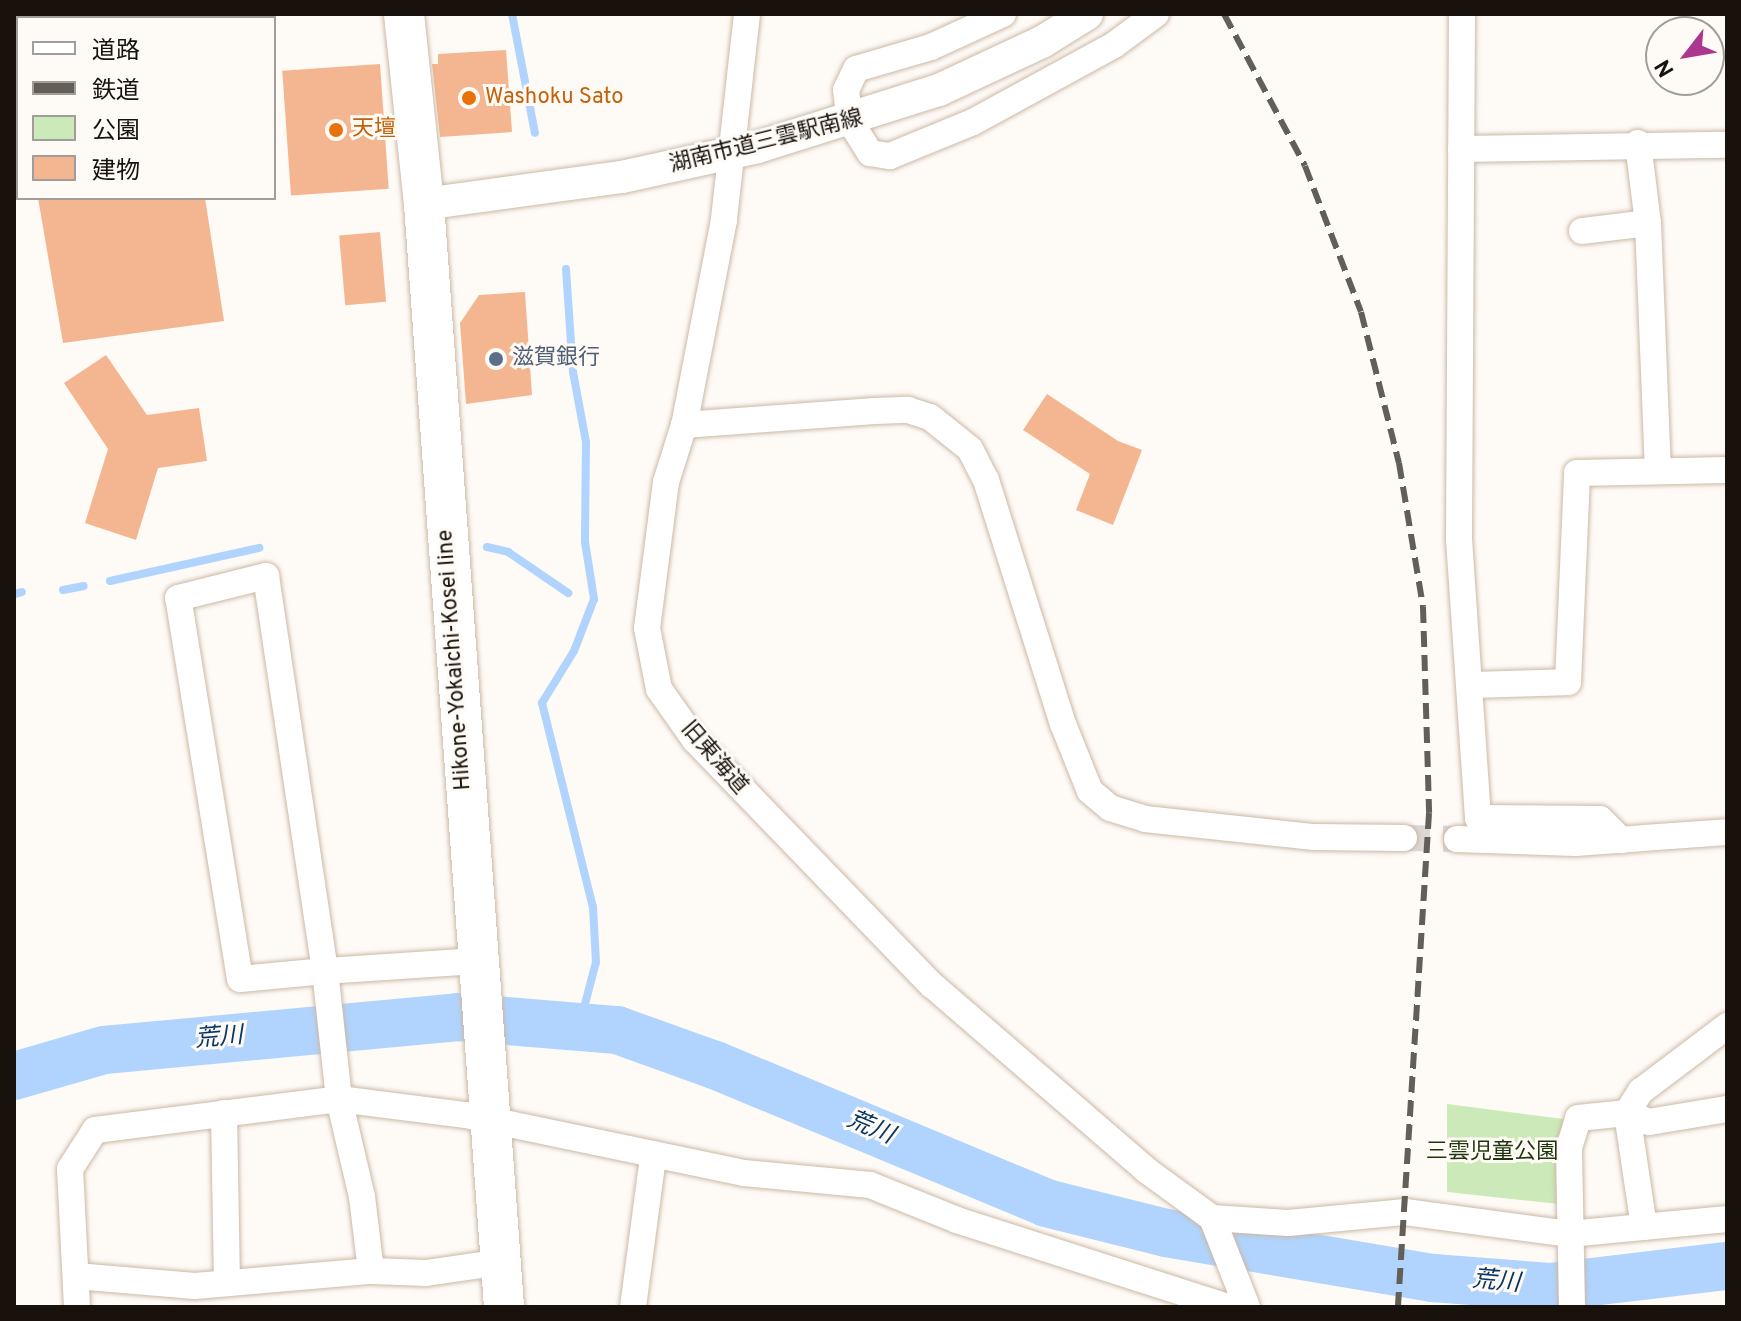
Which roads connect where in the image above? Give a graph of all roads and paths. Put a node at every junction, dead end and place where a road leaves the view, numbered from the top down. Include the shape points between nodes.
1 (404, 14) edge
2 (747, 14) edge
3 (1003, 14) edge
4 (1087, 14) edge
5 (1156, 14) edge
6 (1462, 14) edge
7 (850, 121) junction
8 (1638, 143) junction
9 (1727, 145) edge
10 (1461, 149) junction
11 (730, 155) junction
12 (424, 204) junction
13 (1648, 223) junction
14 (1582, 231) dead end
15 (684, 425) junction
16 (1727, 470) edge
17 (1658, 471) junction
18 (1469, 685) junction
19 (1727, 832) edge
20 (1404, 838) tunnel mouth
21 (1457, 839) tunnel mouth
22 (1621, 840) junction
23 (475, 961) junction
24 (325, 971) junction
25 (1727, 1026) edge
26 (339, 1093) junction
27 (1727, 1109) edge
28 (224, 1113) junction
29 (1627, 1113) junction
30 (489, 1121) junction
31 (653, 1157) junction
32 (1212, 1218) junction
33 (1727, 1219) edge
34 (1644, 1227) junction
35 (1570, 1244) junction
36 (501, 1262) junction
37 (371, 1271) junction
38 (76, 1276) junction
39 (227, 1283) junction
40 (1240, 1306) edge
41 (77, 1307) edge
42 (504, 1307) edge
43 (633, 1307) edge
44 (1572, 1307) edge

1 - 12 main road, Hikone-Yokaichi-Kosei line
2 - 11 street, 旧東海道
3 - 7 street via 931,47 856,69 846,90
4 - 7 street, 湖南市道三雲駅南線 via 994,66
5 - 7 street via 1033,92 890,156 870,153
6 - 10 street
7 - 11 street, 湖南市道三雲駅南線
8 - 9 street
8 - 10 street
8 - 13 street
10 - 18 street via 1459,539
11 - 12 street, 湖南市道三雲駅南線 via 622,177
11 - 15 street, 旧東海道 via 724,220
12 - 23 main road, Hikone-Yokaichi-Kosei line
13 - 14 street
13 - 17 street
15 - 20 street via 874,411 908,410 930,417 970,449 986,480 1063,724 1090,791 1110,808 1145,819 1298,836
15 - 32 street, 旧東海道 via 666,482 647,628 659,689 695,740 932,985 1146,1170
16 - 17 street
17 - 18 street via 1577,473 1568,682
18 - 22 street via 1478,818 1600,819
19 - 22 street
21 - 22 street
23 - 24 street
23 - 30 main road, Hikone-Yokaichi-Kosei line
24 - 24 street via 266,576 178,598 240,979
24 - 26 street
25 - 29 street via 1641,1091
26 - 28 street
26 - 30 street
26 - 37 street via 362,1197
27 - 29 street via 1649,1122
28 - 38 street via 95,1130 70,1169
28 - 39 street
29 - 34 street
29 - 35 street via 1578,1118 1569,1148
30 - 31 street
30 - 36 main road, Hikone-Yokaichi-Kosei line
31 - 40 street via 744,1173 870,1185 957,1220
31 - 43 street
32 - 35 street via 1288,1223 1405,1212
32 - 40 street
33 - 34 street
34 - 35 street
35 - 44 street
36 - 37 street via 426,1273
36 - 42 main road, Hikone-Yokaichi-Kosei line
37 - 39 street
38 - 39 street via 195,1286
38 - 41 street

